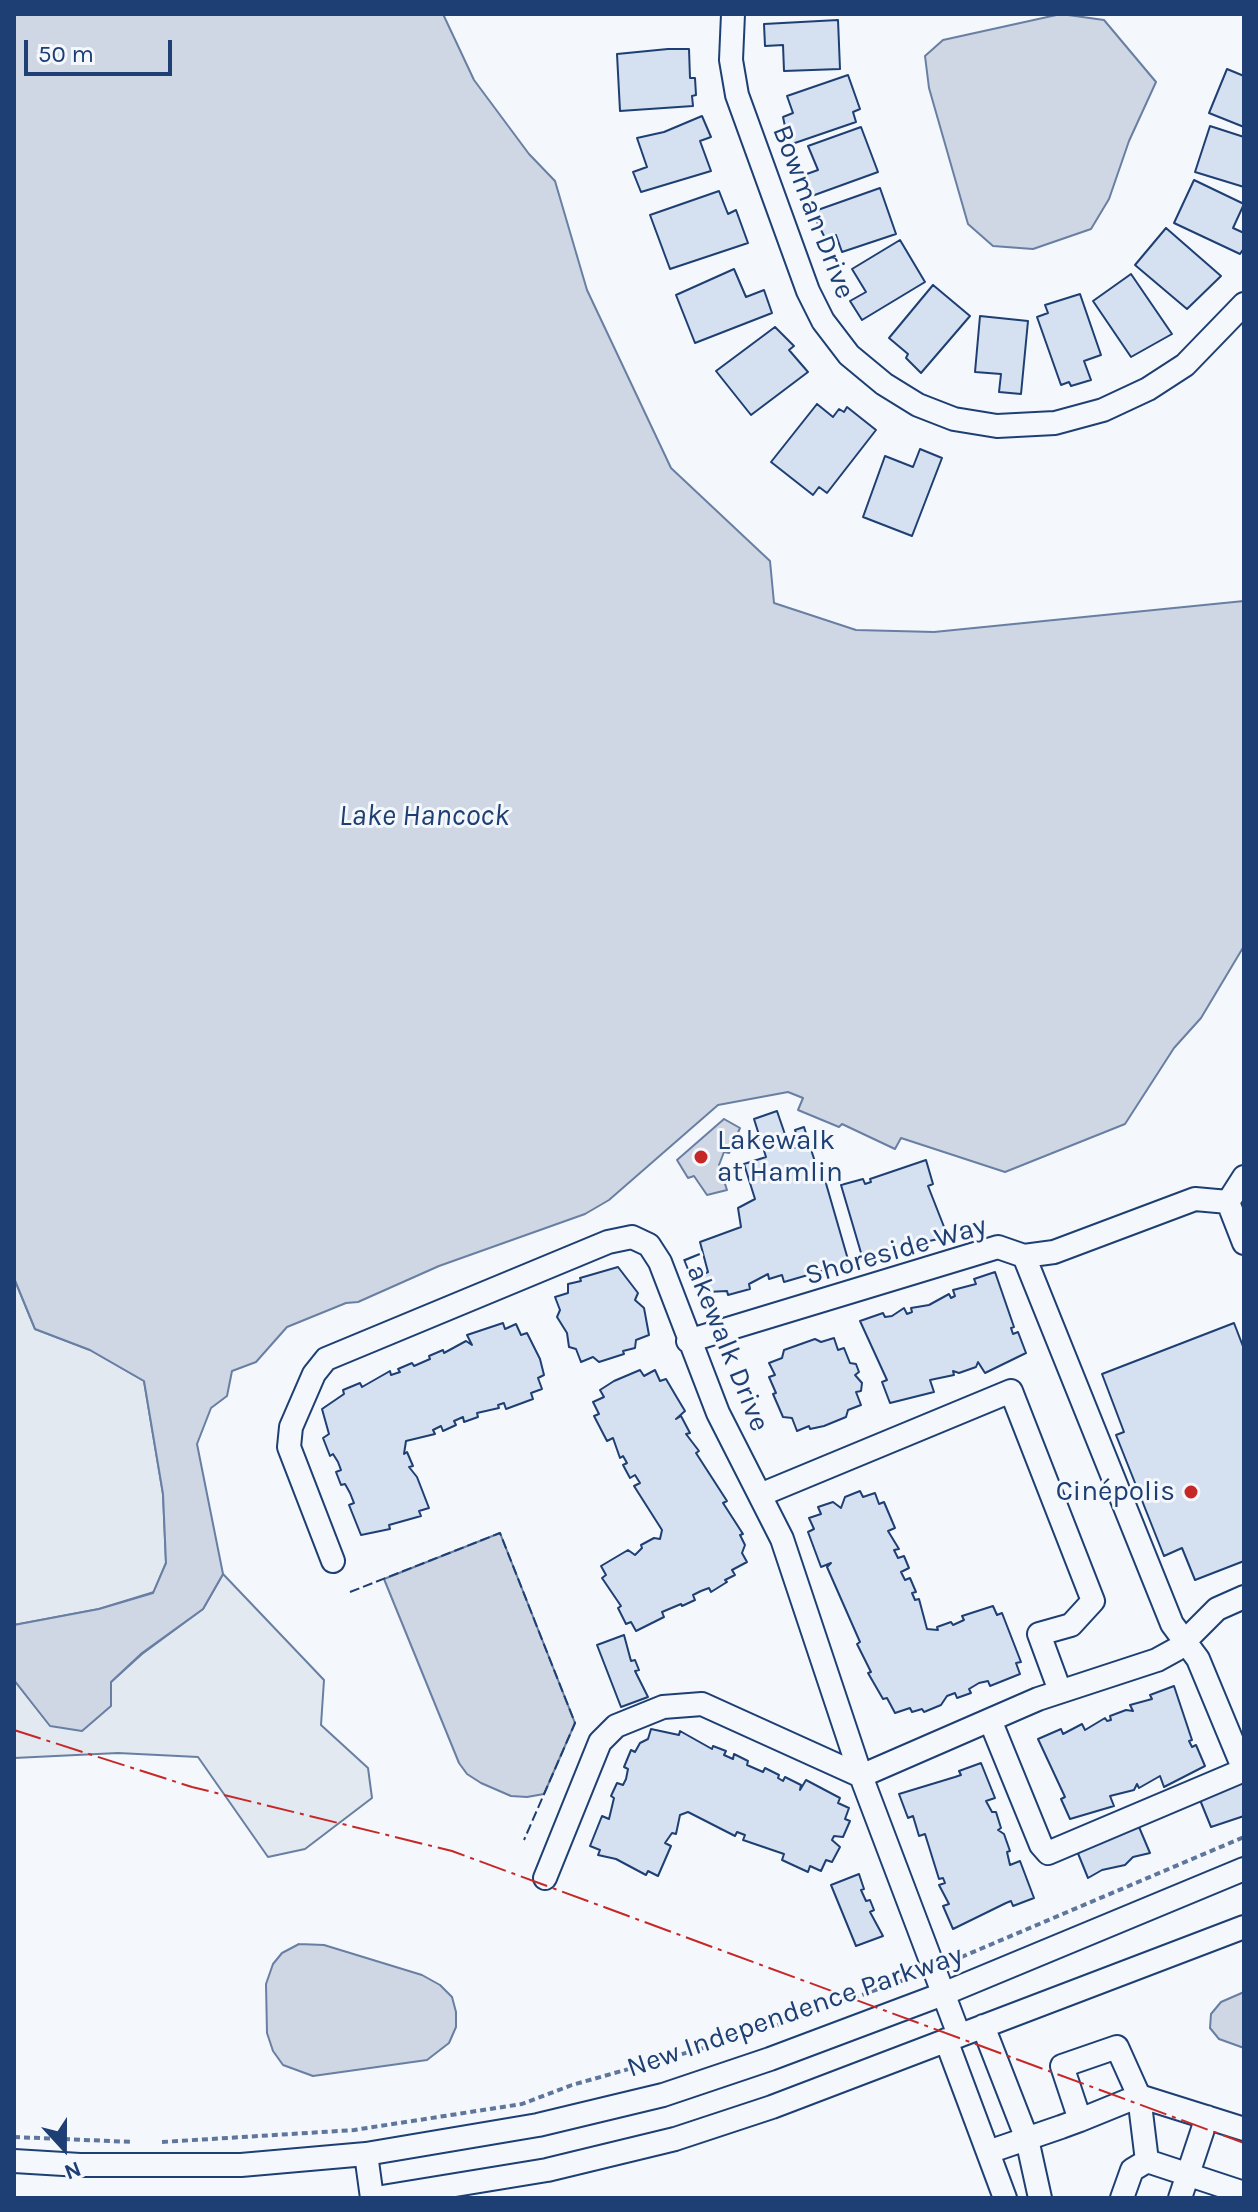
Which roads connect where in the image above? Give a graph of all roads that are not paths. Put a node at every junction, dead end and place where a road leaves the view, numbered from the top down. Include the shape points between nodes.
1 (733, 14) edge
2 (1244, 304) edge
3 (1244, 1177) edge
4 (1228, 1202) junction
5 (1244, 1243) edge
6 (1024, 1256) junction
7 (688, 1341) junction
8 (760, 1495) junction
9 (333, 1561) dead end
10 (1244, 1597) edge
11 (1184, 1641) junction
12 (1060, 1691) junction
13 (990, 1720) junction
14 (861, 1776) junction
15 (1244, 1869) edge
16 (545, 1878) dead end
17 (1244, 1927) edge
18 (943, 1994) junction
19 (983, 2026) junction
20 (953, 2037) junction
21 (1139, 2096) junction
22 (1207, 2117) junction
23 (1080, 2120) junction
24 (1244, 2129) edge
25 (1027, 2139) junction
26 (991, 2151) junction
27 (366, 2154) junction
28 (14, 2161) edge
29 (1147, 2161) junction
30 (1188, 2175) junction
31 (1244, 2193) edge
32 (374, 2198) edge
33 (1005, 2198) edge
34 (1040, 2198) edge
35 (1122, 2198) edge
36 (1180, 2198) edge

1 - 2 street, Bowman Drive via 731,60 737,95 808,291 849,355 918,405 954,419 997,426 1055,423 1103,410 1185,365
3 - 4 street
4 - 5 street
4 - 6 street, Shoreside Way via 1195,1199 1054,1252
6 - 7 street, Shoreside Way via 998,1247
6 - 11 street via 1172,1624
7 - 8 street, Lakewalk Drive
7 - 9 street, Lakewalk Drive via 655,1253 632,1237 608,1242 336,1353 314,1374 289,1437 295,1470
8 - 12 street via 1011,1391 1093,1601 1071,1625 1039,1634
8 - 14 street, Lakewalk Drive via 785,1549
10 - 11 street via 1217,1609
11 - 12 street via 1157,1660
11 - 13 street via 1198,1659 1244,1770 1048,1853
12 - 13 street
13 - 14 street
14 - 16 street via 702,1704 663,1707 616,1726 600,1742
14 - 18 street, Lakewalk Drive
15 - 18 street, New Independence Parkway
17 - 19 street
18 - 20 street, Lakewalk Drive
18 - 27 street, New Independence Parkway via 663,2095 538,2125
19 - 20 street
19 - 25 street
20 - 26 street, Lakewalk Drive
20 - 32 street via 675,2139 547,2170
21 - 22 street
21 - 23 street
21 - 23 street via 1117,2047 1065,2064 1062,2074
21 - 29 street
22 - 24 street
22 - 30 street
23 - 25 street
25 - 26 street
25 - 34 street
26 - 33 street, Lakewalk Drive
27 - 28 street, New Independence Parkway via 241,2165
27 - 32 street
29 - 30 street
29 - 35 street via 1132,2170
30 - 31 street
30 - 36 street

